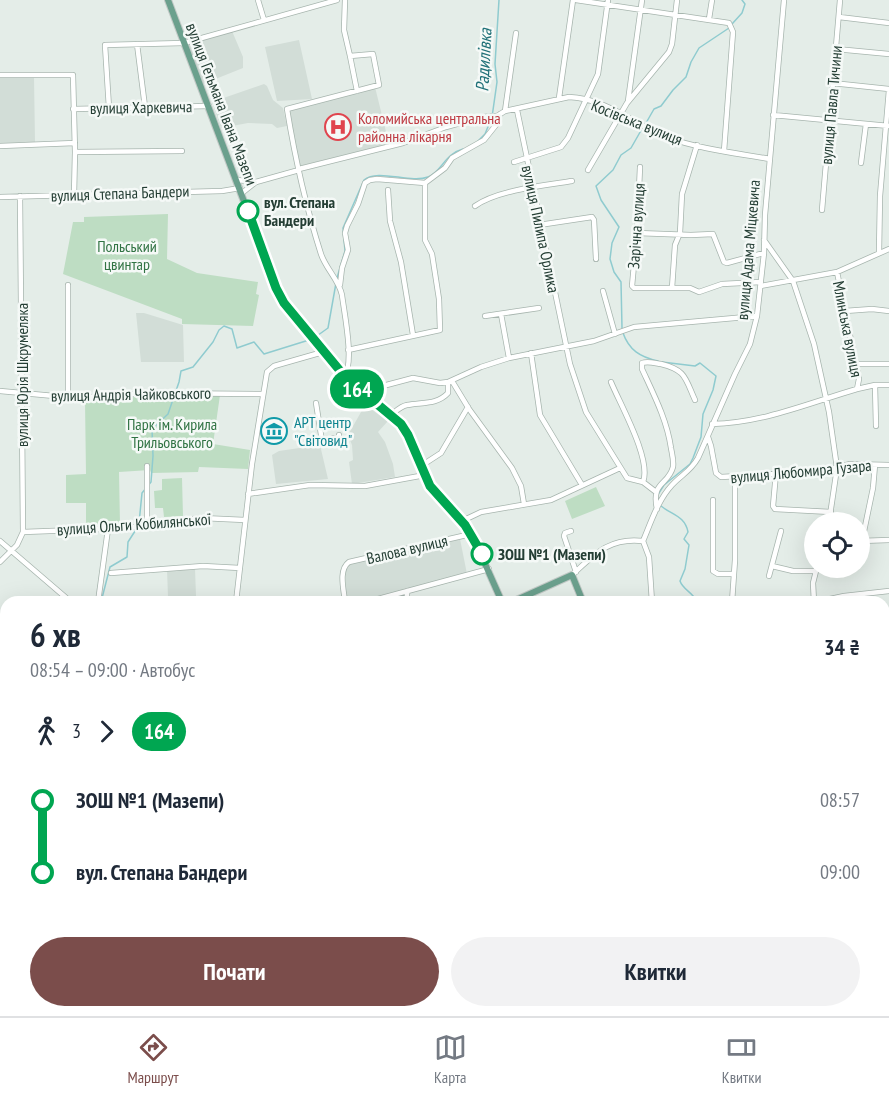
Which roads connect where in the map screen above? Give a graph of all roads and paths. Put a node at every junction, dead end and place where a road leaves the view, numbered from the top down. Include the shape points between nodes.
1 (168, 0) edge
2 (258, 0) edge
3 (337, 0) edge
4 (345, 0) edge
5 (574, 0) edge
6 (642, 0) edge
7 (677, 0) edge
8 (712, 0) edge
9 (784, 0) edge
10 (840, 0) edge
11 (608, 3) edge
12 (640, 11) junction
13 (675, 14) junction
14 (839, 17) junction
15 (264, 20) junction
16 (709, 20) junction
17 (889, 23) edge
18 (516, 33) dead end
19 (184, 43) junction
20 (137, 44) junction
21 (836, 49) junction
22 (889, 54) edge
23 (350, 57) junction
24 (0, 75) edge
25 (832, 83) junction
26 (889, 90) edge
27 (357, 91) junction
28 (559, 99) junction
29 (587, 101) junction
30 (627, 103) junction
31 (209, 106) junction
32 (145, 107) junction
33 (109, 108) junction
34 (74, 109) junction
35 (517, 110) junction
36 (503, 113) junction
37 (621, 113) junction
38 (773, 115) junction
39 (828, 120) junction
40 (866, 124) junction
41 (887, 126) edge
42 (75, 143) junction
43 (697, 145) junction
44 (0, 146) edge
45 (182, 151) dead end
46 (724, 151) junction
47 (75, 152) junction
48 (526, 157) junction
49 (770, 159) junction
50 (514, 162) dead end
51 (861, 163) dead end
52 (883, 164) junction
53 (889, 165) edge
54 (640, 167) dead end
55 (299, 169) junction
56 (588, 170) dead end
57 (237, 180) junction
58 (572, 181) dead end
59 (256, 182) junction
60 (425, 183) junction
61 (532, 188) junction
62 (241, 190) junction
63 (388, 190) dead end
64 (74, 195) junction
65 (20, 196) junction
66 (0, 197) edge
67 (475, 206) dead end
68 (822, 210) dead end
69 (539, 225) junction
70 (637, 233) junction
71 (679, 235) junction
72 (764, 240) junction
73 (889, 249) edge
74 (879, 252) junction
75 (764, 253) junction
76 (596, 259) dead end
77 (837, 272) junction
78 (793, 281) junction
79 (337, 283) junction
80 (761, 284) junction
81 (68, 285) dead end
82 (672, 288) junction
83 (603, 291) dead end
84 (539, 308) dead end
85 (845, 311) junction
86 (889, 312) edge
87 (501, 314) junction
88 (485, 316) dead end
89 (757, 316) junction
90 (615, 334) junction
91 (413, 335) junction
92 (567, 347) junction
93 (348, 350) junction
94 (323, 352) junction
95 (531, 353) junction
96 (509, 358) junction
97 (856, 364) junction
98 (889, 364) edge
99 (344, 376) junction
100 (450, 381) junction
101 (611, 382) dead end
102 (875, 385) junction
103 (889, 385) edge
104 (857, 389) junction
105 (0, 391) edge
106 (360, 392) junction
107 (263, 394) junction
108 (23, 395) junction
109 (68, 398) junction
110 (695, 400) dead end
111 (827, 400) junction
112 (316, 403) dead end
113 (468, 407) junction
114 (391, 415) junction
115 (712, 424) junction
116 (876, 426) dead end
117 (339, 435) dead end
118 (708, 437) junction
119 (875, 465) junction
120 (889, 465) edge
121 (147, 466) dead end
122 (421, 466) junction
123 (620, 468) junction
124 (837, 468) junction
125 (776, 473) junction
126 (425, 475) junction
127 (735, 477) junction
128 (643, 482) junction
129 (582, 485) junction
130 (656, 492) junction
131 (248, 494) junction
132 (713, 500) dead end
133 (524, 504) junction
134 (657, 509) junction
135 (831, 512) joint
136 (868, 512) edge
137 (245, 520) junction
138 (462, 521) junction
139 (147, 524) junction
140 (108, 529) junction
141 (571, 531) dead end
142 (781, 531) dead end
143 (23, 532) junction
144 (471, 534) junction
145 (889, 540) edge
146 (643, 541) junction
147 (870, 541) edge
148 (0, 542) edge
149 (11, 551) junction
150 (0, 562) edge
151 (772, 566) junction
152 (240, 568) junction
153 (489, 568) junction
154 (804, 571) edge
155 (106, 573) junction
156 (574, 574) junction
157 (734, 574) junction
158 (770, 576) dead end
159 (814, 578) edge
160 (407, 591) junction
161 (889, 591) edge
162 (63, 596) edge
163 (100, 596) edge
164 (237, 596) edge
165 (345, 596) edge
166 (389, 596) edge
167 (407, 596) edge
168 (500, 596) edge
169 (525, 596) edge
170 (581, 596) edge
171 (652, 596) edge
172 (732, 596) edge
173 (814, 596) edge
174 (844, 596) edge

1 - 19 main road, вулиця Гетьмана Івана Мазепи
2 - 15 street
3 - 15 street
4 - 23 street via 344,30
5 - 11 street
5 - 28 street
6 - 12 street
7 - 13 street
8 - 16 street
9 - 38 street, вулиця Адама Міцкевича
10 - 14 street, вулиця Павла Тичини
11 - 12 street
11 - 29 street via 599,72
12 - 13 street
12 - 30 street
13 - 16 street
13 - 30 street via 669,52
14 - 17 street
14 - 21 street, вулиця Павла Тичини
15 - 19 street
16 - 46 street via 730,25 732,33
18 - 36 street
19 - 20 street
19 - 31 main road, вулиця Гетьмана Івана Мазепи
20 - 32 street
20 - 33 street via 105,45
21 - 22 street
21 - 25 street, вулиця Павла Тичини
23 - 27 street
23 - 27 street via 370,53 375,63 379,85
24 - 34 street via 72,75
25 - 26 street
25 - 39 street, вулиця Павла Тичини
26 - 41 street
27 - 55 street via 288,108
28 - 29 street, Косівська вулиця
28 - 35 street, Косівська вулиця
29 - 37 street, Косівська вулиця
29 - 48 street via 561,147
30 - 37 street
31 - 32 street, вулиця Харкевича
31 - 57 main road, вулиця Гетьмана Івана Мазепи
32 - 33 street, вулиця Харкевича
33 - 34 street, вулиця Харкевича
34 - 42 street
35 - 36 street, Косівська вулиця
35 - 48 street, вулиця Пилипа Орлика
36 - 55 street, Косівська вулиця
36 - 60 street via 486,139 452,158
37 - 43 street, Косівська вулиця via 665,136
37 - 56 street
38 - 39 street
38 - 49 street, вулиця Адама Міцкевича
39 - 40 street
39 - 68 street, вулиця Павла Тичини
40 - 41 street
40 - 51 street
41 - 52 street
42 - 44 street
42 - 47 street
43 - 46 street, Косівська вулиця
43 - 71 street via 682,194
45 - 47 street
46 - 49 street, Косівська вулиця
47 - 64 street
48 - 50 street
48 - 61 street, вулиця Пилипа Орлика
49 - 72 street, вулиця Адама Міцкевича
52 - 53 street
52 - 74 street
54 - 70 street, Зарічна вулиця
55 - 59 street, Косівська вулиця
55 - 79 street via 321,254
57 - 59 street
57 - 62 main road, вулиця Гетьмана Івана Мазепи
58 - 61 street
59 - 62 street
60 - 79 street via 377,179 365,183 346,230 348,250
60 - 91 street via 424,240 432,254 440,330
61 - 67 street
61 - 69 street, вулиця Пилипа Орлика
62 - 64 street, вулиця Степана Бандери
62 - 94 main road, вулиця Гетьмана Івана Мазепи via 280,297
63 - 91 street via 390,221
64 - 65 street, вулиця Степана Бандери
65 - 66 street, вулиця Степана Бандери
65 - 108 street, вулиця Юрія Шкрумеляка
69 - 76 street via 593,218
69 - 92 street, вулиця Пилипа Орлика
70 - 71 street
70 - 82 street, Зарічна вулиця via 632,286
71 - 75 street via 713,234 727,263
71 - 82 street
72 - 75 street, вулиця Адама Міцкевича
72 - 78 street
73 - 74 street
74 - 77 street
75 - 80 street, вулиця Адама Міцкевича
77 - 78 street
77 - 85 street, Млинська вулиця
78 - 80 street
78 - 111 street via 813,339
79 - 93 street
80 - 82 street via 722,284 699,292
80 - 89 street, вулиця Адама Міцкевича
81 - 109 street
83 - 90 street
84 - 87 street
85 - 86 street
85 - 97 street, Млинська вулиця
87 - 88 street
87 - 96 street
89 - 90 street via 644,326
89 - 115 street, вулиця Адама Міцкевича via 750,344
90 - 92 street
91 - 93 street
92 - 95 street
92 - 123 street, вулиця Пилипа Орлика via 585,410
93 - 99 street via 348,372
94 - 99 main road, вулиця Гетьмана Івана Мазепи
94 - 107 street via 270,368
95 - 96 street
95 - 129 street via 540,415
96 - 100 street
97 - 98 street
97 - 104 street, Млинська вулиця
99 - 106 main road, вулиця Гетьмана Івана Мазепи
100 - 106 street via 413,378
100 - 113 street
100 - 114 street via 443,398 405,405
101 - 128 street via 637,441 645,471
102 - 103 street, Млинська вулиця
102 - 104 street, Млинська вулиця
102 - 116 street
104 - 111 street
105 - 108 street, вулиця Андрія Чайковського
106 - 114 main road, вулиця Гетьмана Івана Мазепи
107 - 109 street, вулиця Андрія Чайковського via 148,393
107 - 131 street
108 - 109 street, вулиця Андрія Чайковського
108 - 143 street, вулиця Юрія Шкрумеляка
110 - 130 street via 678,368 642,363 666,422 673,461 672,470
111 - 115 street via 779,415
111 - 124 street
112 - 117 street via 322,441
113 - 122 street via 443,450
113 - 133 street via 512,468
114 - 122 main road, вулиця Гетьмана Івана Мазепи via 406,432
115 - 118 street, вулиця Адама Міцкевича
118 - 127 street, вулиця Любомира Гузара via 716,474
118 - 134 street, вулиця Адама Міцкевича via 692,469 672,486
119 - 120 street, вулиця Любомира Гузара
119 - 124 street, вулиця Любомира Гузара
119 - 136 street
121 - 139 street
122 - 126 main road, вулиця Гетьмана Івана Мазепи
123 - 128 street via 627,478
123 - 129 street
124 - 125 street, вулиця Любомира Гузара
124 - 135 street
125 - 127 street, вулиця Любомира Гузара
125 - 135 street via 775,509
126 - 131 street via 369,485 310,485
126 - 138 main road, вулиця Гетьмана Івана Мазепи via 436,495
127 - 157 street
128 - 130 street
129 - 133 street via 551,500
130 - 134 street
131 - 137 street
132 - 157 street via 713,571
133 - 138 street via 481,512
134 - 146 street, вулиця Адама Міцкевича
137 - 139 street, вулиця Ольги Кобилянської via 202,518
137 - 152 street
138 - 144 main road, вулиця Гетьмана Івана Мазепи
139 - 140 street, вулиця Ольги Кобилянської
140 - 143 street, вулиця Ольги Кобилянської
140 - 155 street
141 - 156 street via 564,536
142 - 151 street
143 - 149 street
144 - 153 main road, вулиця Гетьмана Івана Мазепи
144 - 165 street, Валова вулиця via 349,562 343,571
145 - 147 street
146 - 156 street via 623,540 608,545
146 - 171 street via 649,557
148 - 149 street
149 - 150 street
149 - 162 street
151 - 154 street
151 - 158 street
152 - 155 street via 195,566
152 - 164 street
153 - 160 street
153 - 168 main road, вулиця Гетьмана Івана Мазепи
155 - 163 street
156 - 169 main road
156 - 170 main road
157 - 172 street
159 - 173 street
160 - 166 street
160 - 167 street
161 - 174 street

